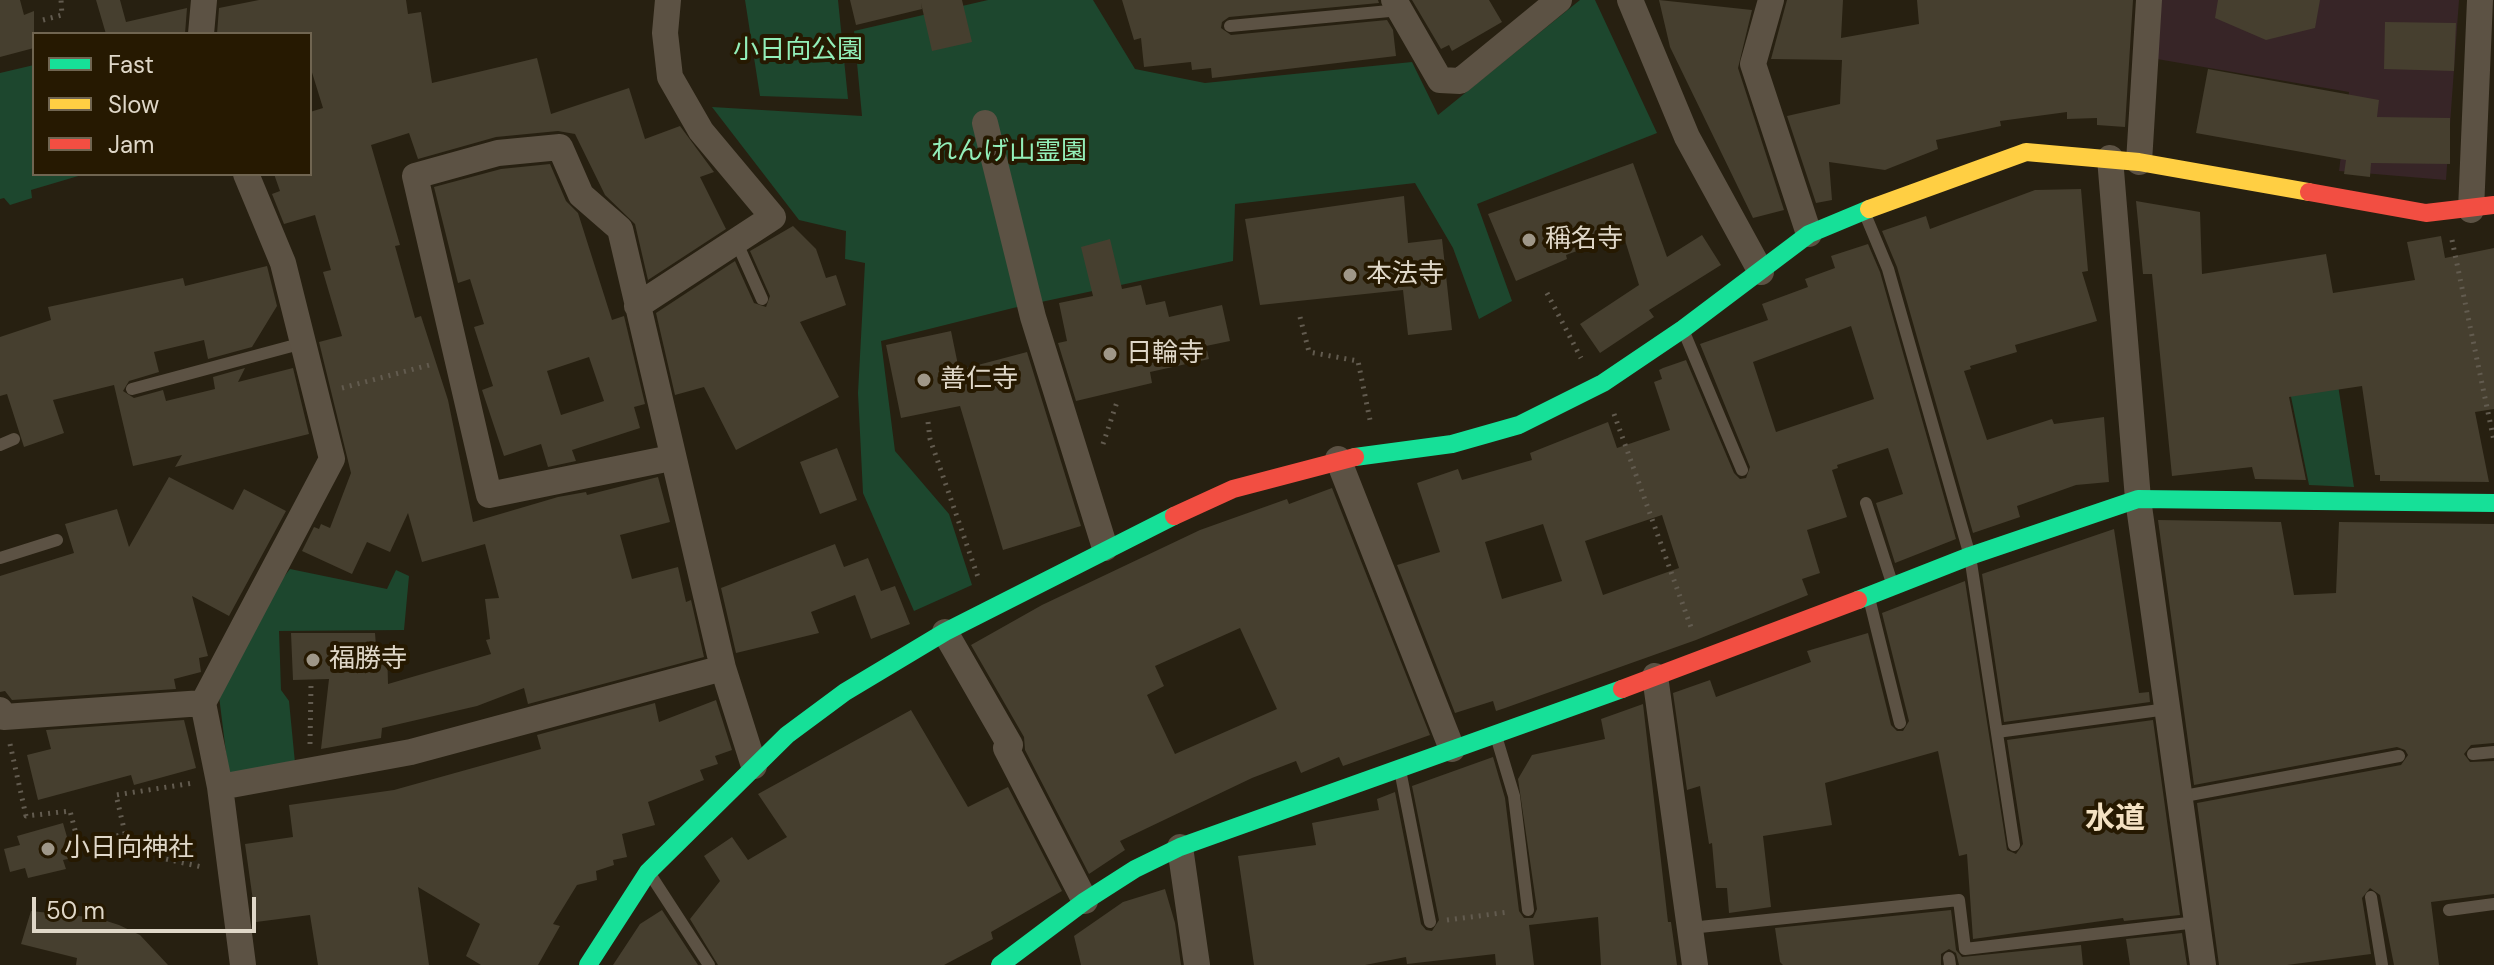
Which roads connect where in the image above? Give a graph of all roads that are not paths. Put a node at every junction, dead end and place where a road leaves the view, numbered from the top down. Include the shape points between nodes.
1 (204, 0) edge
2 (668, 0) edge
3 (1559, 0) edge
4 (1630, 0) edge
5 (1771, 0) edge
6 (2149, 0) edge
7 (2480, 0) edge
8 (1397, 5) edge
9 (1230, 26) dead end
10 (201, 32) edge
11 (985, 123) dead end
12 (2110, 158) junction
13 (2139, 162) junction
14 (247, 176) edge
15 (2470, 209) edge
16 (1864, 211) junction
17 (1809, 234) junction
18 (737, 243) junction
19 (1761, 272) junction
20 (762, 299) dead end
21 (637, 306) junction
22 (1683, 329) junction
23 (303, 343) junction
24 (132, 389) dead end
25 (14, 439) dead end
26 (0, 445) edge
27 (671, 458) junction
28 (1338, 459) junction
29 (1742, 470) dead end
30 (2138, 499) junction
31 (1866, 503) dead end
32 (2494, 503) edge
33 (57, 540) dead end
34 (1105, 548) junction
35 (1970, 556) junction
36 (0, 558) edge
37 (1893, 586) junction
38 (1869, 595) junction
39 (945, 632) junction
40 (723, 668) junction
41 (1655, 676) junction
42 (203, 703) junction
43 (2167, 709) junction
44 (2, 713) edge
45 (1900, 723) dead end
46 (1997, 732) junction
47 (1496, 733) junction
48 (1452, 749) junction
49 (2494, 752) edge
50 (2473, 754) dead end
51 (2399, 756) dead end
52 (754, 766) junction
53 (1399, 767) junction
54 (219, 783) junction
55 (2179, 797) junction
56 (2014, 845) dead end
57 (1180, 847) junction
58 (648, 872) junction
59 (2371, 897) dead end
60 (1085, 901) junction
61 (2494, 904) edge
62 (1528, 910) road end
63 (2449, 910) dead end
64 (1430, 922) road end
65 (2197, 922) junction
66 (1690, 928) junction
67 (243, 965) edge
68 (588, 965) edge
69 (709, 965) edge
70 (1000, 965) edge
71 (1197, 965) edge
72 (1695, 965) edge
73 (2203, 965) edge
74 (2382, 965) edge

1 - 10 street
2 - 18 street via 670,77 701,131 773,217
3 - 8 street via 1460,81 1440,80
4 - 19 street via 1687,137
5 - 17 street via 1753,64
6 - 13 street
7 - 15 street
8 - 9 lane
11 - 34 street via 1033,317
12 - 13 street
12 - 16 street via 2026,152
12 - 30 street
13 - 15 street via 2426,213
14 - 23 street via 283,263
16 - 17 street
16 - 35 lane via 1888,269
17 - 19 street
18 - 20 lane
18 - 21 street
19 - 22 street
21 - 27 street
21 - 27 street via 620,229 581,195 560,147 498,153 415,176 489,495
22 - 28 street via 1603,383 1519,425 1452,444
22 - 29 lane
23 - 24 lane
23 - 42 street via 332,459
25 - 26 lane
27 - 40 street
28 - 34 street via 1233,489
28 - 48 street
30 - 32 street
30 - 35 street
30 - 43 street
31 - 37 lane
33 - 36 lane
34 - 39 street
35 - 37 street
35 - 46 lane
37 - 38 street
38 - 41 street
38 - 45 lane
39 - 52 street via 845,692
39 - 60 street via 1010,745 1006,748
40 - 52 street
40 - 54 street via 411,752
41 - 47 street
41 - 66 street
42 - 44 street
42 - 54 street
43 - 46 lane
43 - 55 street
46 - 56 lane
47 - 48 street
47 - 62 lane via 1514,796
48 - 53 street
49 - 50 lane
51 - 55 lane
52 - 58 street
53 - 57 street
53 - 64 lane
54 - 67 street
55 - 65 street
57 - 60 street
57 - 71 street
58 - 68 street
58 - 69 lane
59 - 74 lane
60 - 70 street
61 - 63 lane
65 - 66 lane via 1965,949 1959,900
65 - 73 street
66 - 72 street

